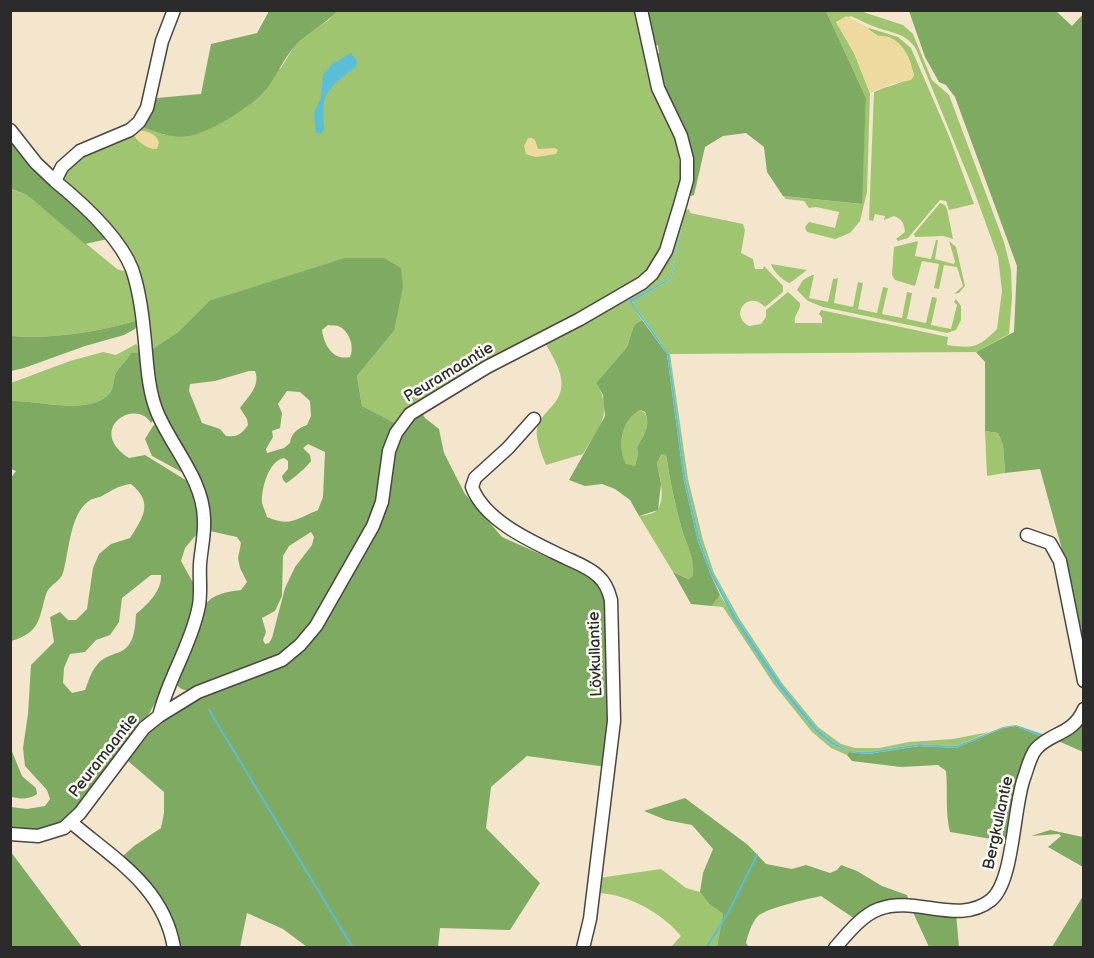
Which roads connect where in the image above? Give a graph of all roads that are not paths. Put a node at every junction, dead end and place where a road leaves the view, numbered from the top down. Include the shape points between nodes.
1 (174, 10) edge
2 (641, 10) edge
3 (10, 130) edge
4 (55, 181) junction
5 (534, 418) dead end
6 (1028, 535) dead end
7 (1083, 681) edge
8 (168, 687) junction
9 (183, 700) junction
10 (1083, 709) edge
11 (159, 716) junction
12 (72, 823) junction
13 (10, 834) edge
14 (174, 948) edge
15 (583, 948) edge
16 (835, 948) edge

1 - 4 street via 162,41 147,108 139,122 130,130 80,151 62,167
2 - 9 street, Peuramaantie via 658,88 681,136 687,159 687,180 660,264 642,284 487,367 410,414 389,451 382,502 373,526 316,626 282,660
3 - 4 street
4 - 8 street via 96,218 132,269 142,309 156,410 202,501 199,609
5 - 15 street, Lövkullantie via 475,478 472,487 481,503 500,521 599,577 611,600 614,721 590,919
6 - 7 street via 1050,543 1060,561
8 - 9 street
8 - 11 street
9 - 11 street, Peuramaantie
10 - 16 street, Bergkullantie via 1064,733 1034,751 1019,796 1001,887 990,900 961,910 910,906 877,909
11 - 12 street, Peuramaantie via 144,728
12 - 13 street via 50,834
12 - 14 street via 109,852 155,899

